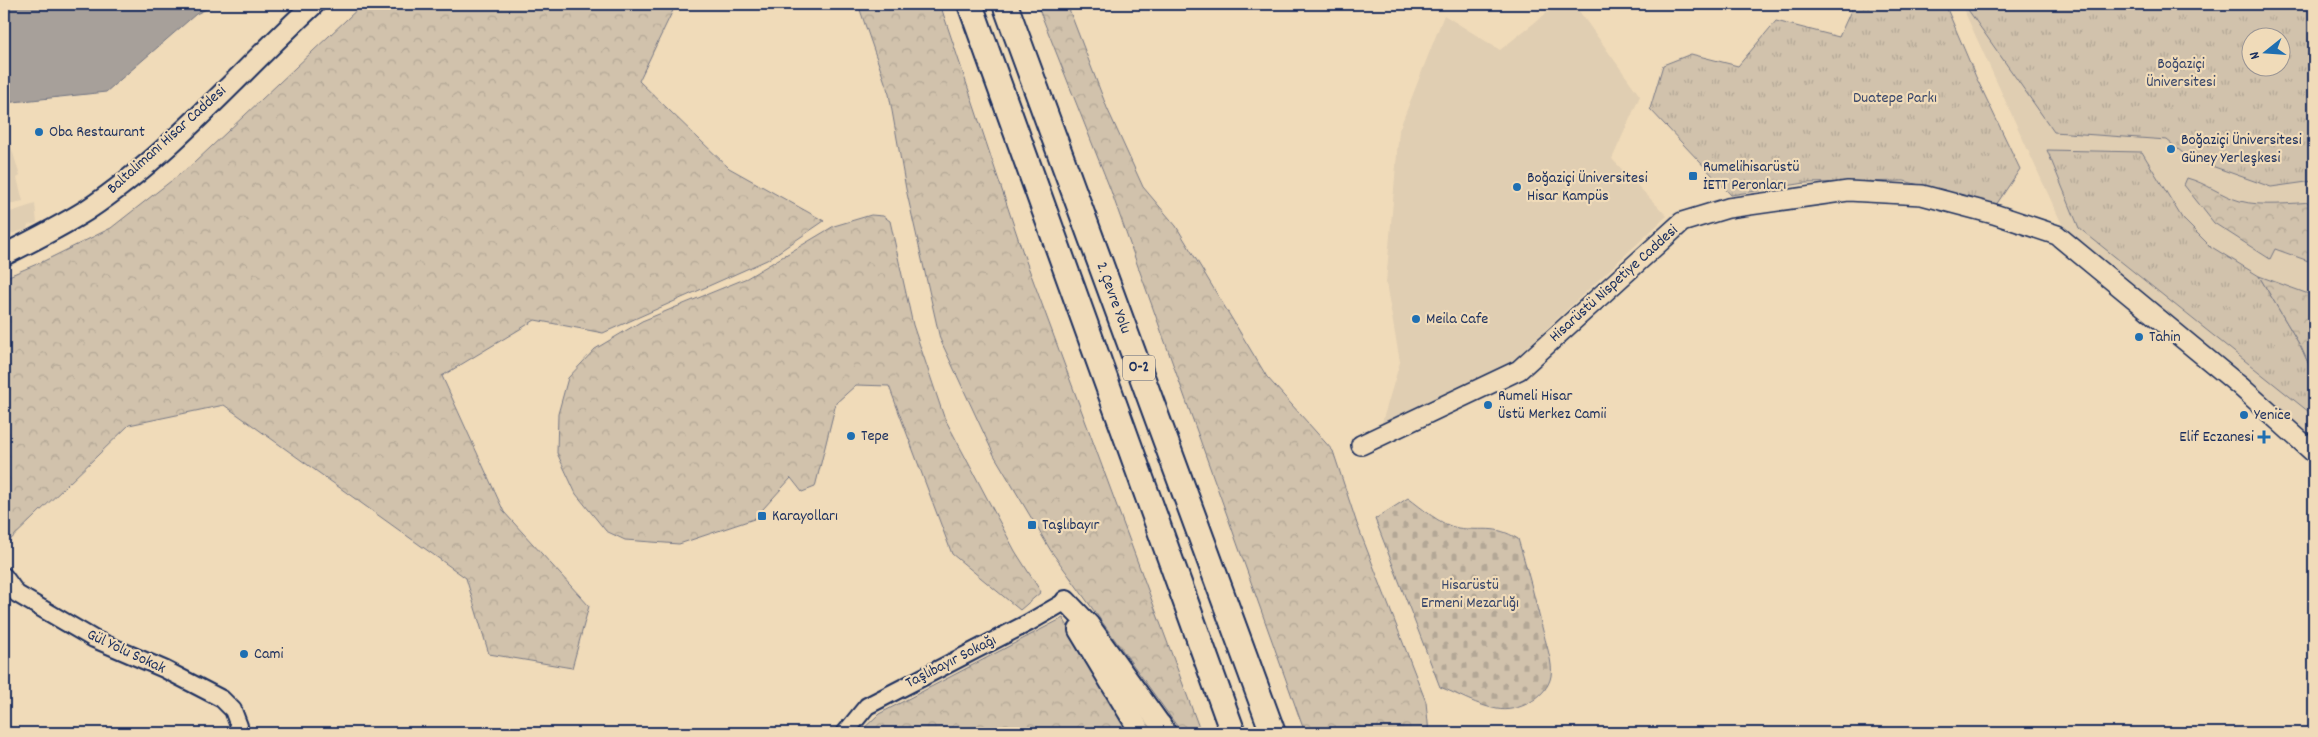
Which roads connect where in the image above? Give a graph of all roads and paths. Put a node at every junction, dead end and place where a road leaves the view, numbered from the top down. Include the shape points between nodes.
1 (314, 4) edge
2 (970, 4) edge
3 (1005, 4) edge
4 (4, 255) edge
5 (1361, 445) dead end
6 (2314, 454) edge
7 (4, 576) edge
8 (1066, 601) joint
9 (1157, 731) edge
10 (238, 733) edge
11 (845, 733) edge
12 (1234, 733) edge
13 (1273, 733) edge

1 - 4 main road, Baltalimanı Hisar Caddesi via 164,148 118,186 88,209
2 - 12 highway, O-2
3 - 13 highway, 2. Çevre Yolu / O-2
5 - 6 main road, Hisarüstü Nispetiye Caddesi via 1519,370 1682,222 1728,208 1848,191 1922,196 1994,214 2057,235 2240,386
7 - 10 street, Gül Yolu Sokak via 17,594 94,639 164,669 222,699 233,710
8 - 9 main road via 1089,625
8 - 11 street, Taşlıbayır Sokağı via 868,706

